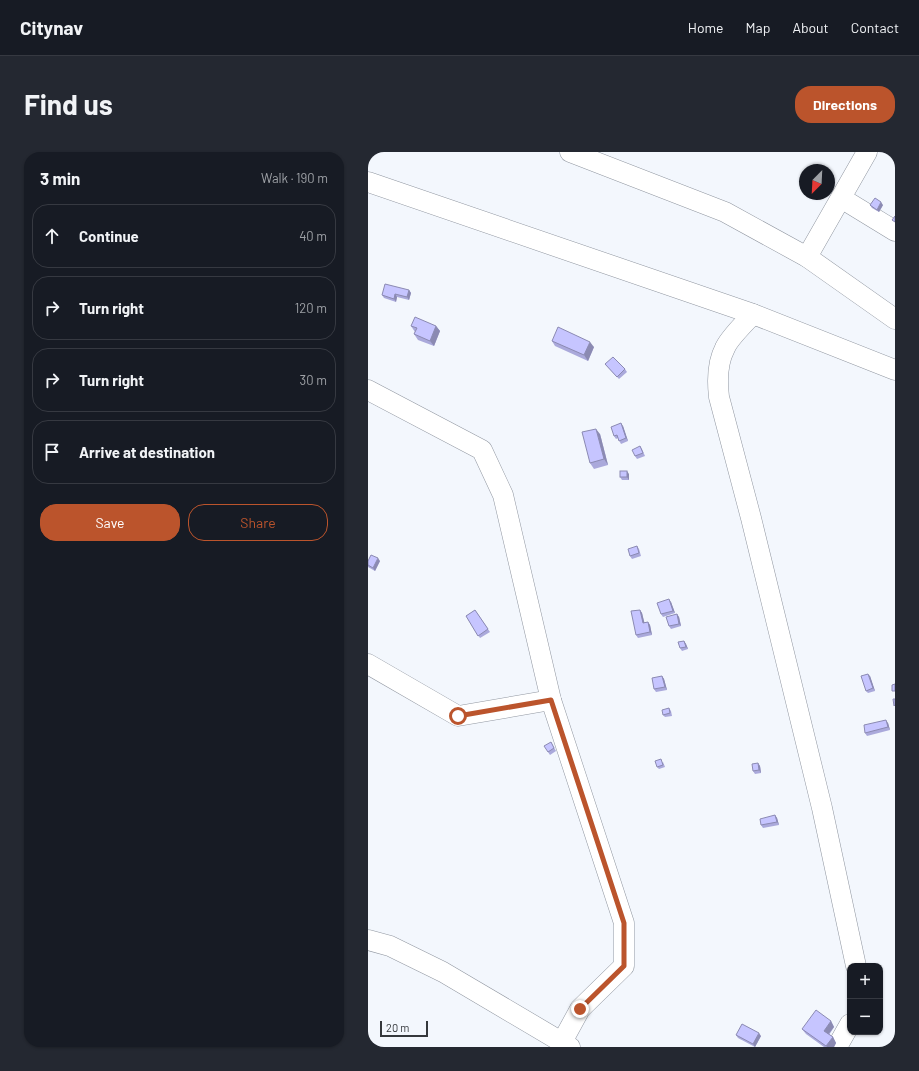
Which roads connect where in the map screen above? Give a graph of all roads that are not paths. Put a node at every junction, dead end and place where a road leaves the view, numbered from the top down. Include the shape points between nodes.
1 (570, 152) edge
2 (867, 152) edge
3 (368, 182) edge
4 (841, 198) junction
5 (895, 231) edge
6 (807, 257) junction
7 (752, 314) junction
8 (895, 319) edge
9 (895, 370) edge
10 (368, 390) edge
11 (368, 664) edge
12 (551, 700) junction
13 (368, 940) edge
14 (855, 963) edge
15 (847, 1029) edge
16 (566, 1044) edge
17 (837, 1047) edge

1 - 6 street via 724,212
2 - 4 street
3 - 7 street
4 - 5 street
4 - 6 street
6 - 8 street
7 - 9 street
7 - 14 street via 725,346 717,379 719,397 822,808
10 - 12 street via 482,450 503,495
11 - 12 street via 458,716
12 - 16 street via 624,923 624,966 580,1009
13 - 16 street via 390,946 443,972
15 - 17 street

